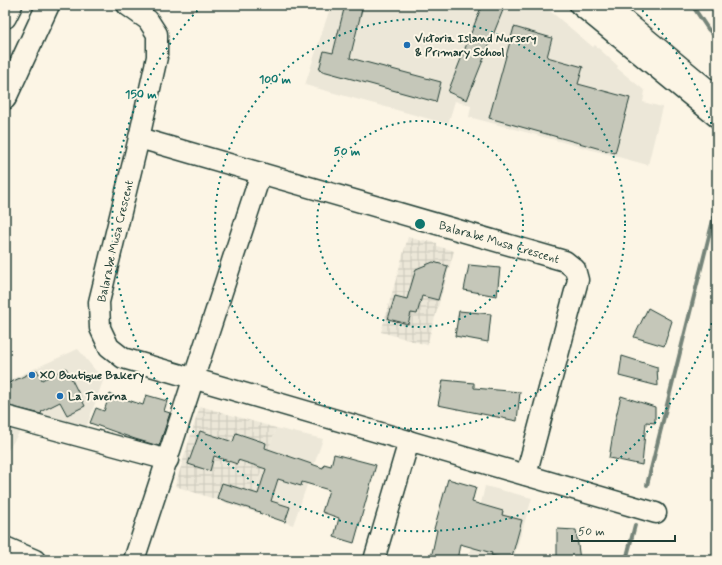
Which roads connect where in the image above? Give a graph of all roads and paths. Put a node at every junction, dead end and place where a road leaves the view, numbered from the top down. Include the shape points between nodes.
1 (11, 5) edge
2 (48, 5) edge
3 (127, 5) edge
4 (580, 5) edge
5 (606, 5) edge
6 (5, 17) edge
7 (717, 96) edge
8 (5, 98) edge
9 (717, 117) edge
10 (139, 138) junction
11 (261, 173) junction
12 (193, 379) junction
13 (5, 416) edge
14 (409, 441) junction
15 (168, 460) junction
16 (526, 475) junction
17 (656, 513) dead end
18 (5, 547) edge
19 (35, 560) edge
20 (134, 560) edge
21 (374, 560) edge

1 - 6 highway
2 - 8 highway
3 - 10 street, Balarabe Musa Crescent via 148,20 156,34 157,57
4 - 9 street
5 - 7 street
10 - 11 street, Balarabe Musa Crescent
10 - 12 street, Balarabe Musa Crescent via 99,302 100,328 109,347 124,358
11 - 12 street
11 - 16 street, Balarabe Musa Crescent via 565,261 575,269 578,280
12 - 14 street, Balarabe Musa Crescent
12 - 15 street
13 - 15 street
14 - 16 street, Balarabe Musa Crescent
14 - 21 street
15 - 20 street
16 - 17 street, Balarabe Musa Crescent
18 - 19 street

